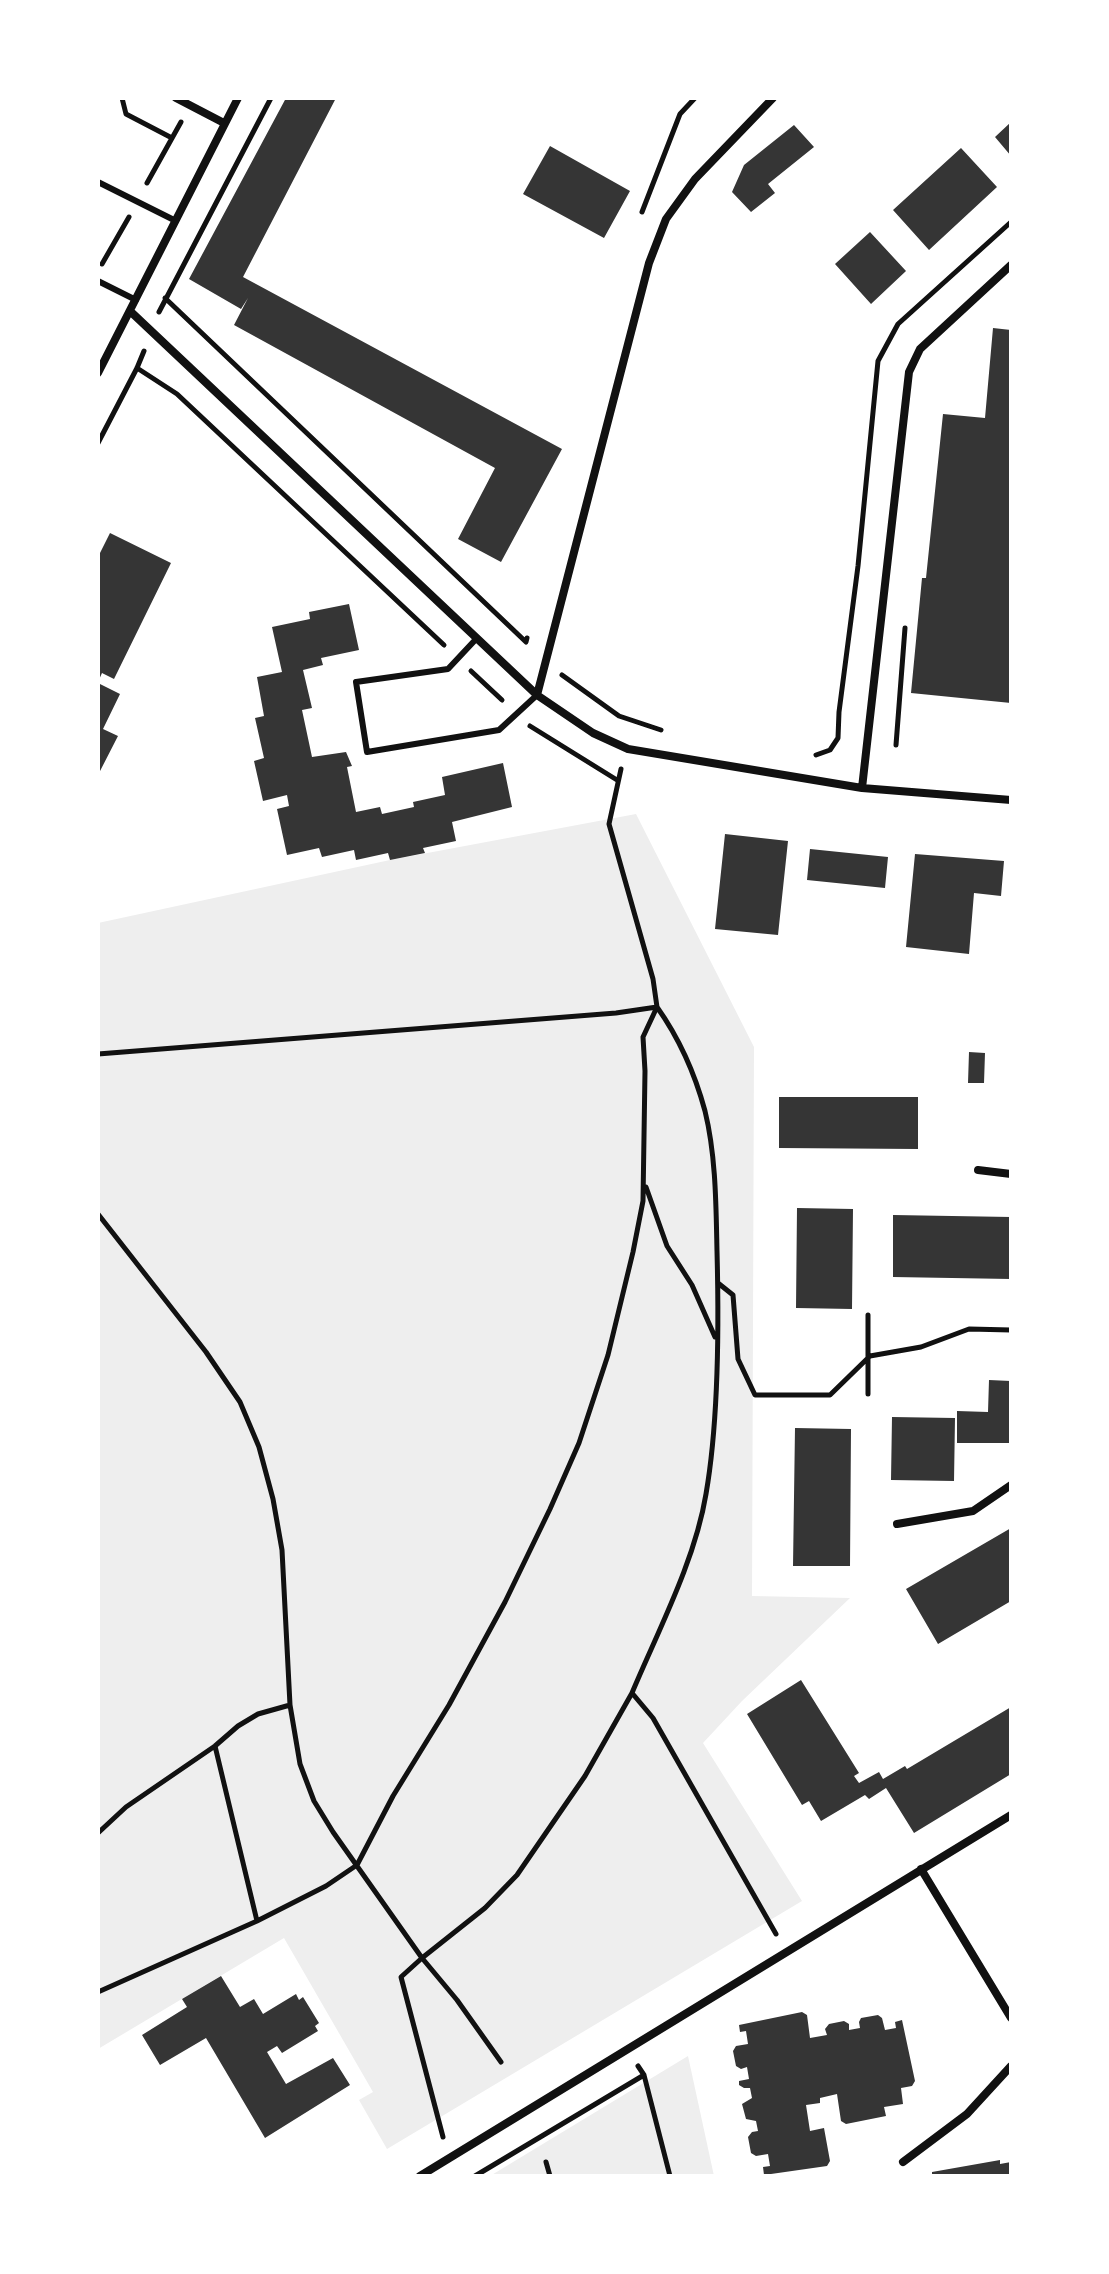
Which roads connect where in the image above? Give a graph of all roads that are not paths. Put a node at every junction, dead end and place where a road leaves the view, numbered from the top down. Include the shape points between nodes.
1 (176, 98) edge
2 (238, 98) edge
3 (773, 98) edge
4 (224, 123) junction
5 (98, 182) edge
6 (174, 220) junction
7 (1011, 265) edge
8 (98, 281) edge
9 (136, 300) junction
10 (130, 311) junction
11 (99, 369) edge
12 (477, 638) junction
13 (537, 695) junction
14 (862, 788) junction
15 (1011, 800) edge
16 (978, 1170) dead end
17 (1011, 1174) edge
18 (1011, 1485) edge
19 (897, 1524) dead end
20 (1011, 1815) edge
21 (921, 1869) junction
22 (1011, 2018) edge
23 (1011, 2066) edge
24 (903, 2162) dead end
25 (420, 2176) edge

1 - 4 street
2 - 4 street
3 - 13 street via 695,179 666,219 649,263
4 - 6 street
5 - 6 lane
6 - 9 street
7 - 14 street via 920,349 909,372
8 - 9 lane
9 - 10 street
10 - 11 street
10 - 12 street
12 - 13 street
12 - 13 lane via 448,669 356,682 367,752 499,730
13 - 14 street via 593,733 628,749
14 - 15 street
16 - 17 street
18 - 19 street via 973,1511
20 - 21 street
21 - 22 street
21 - 25 street
23 - 24 street via 967,2114

